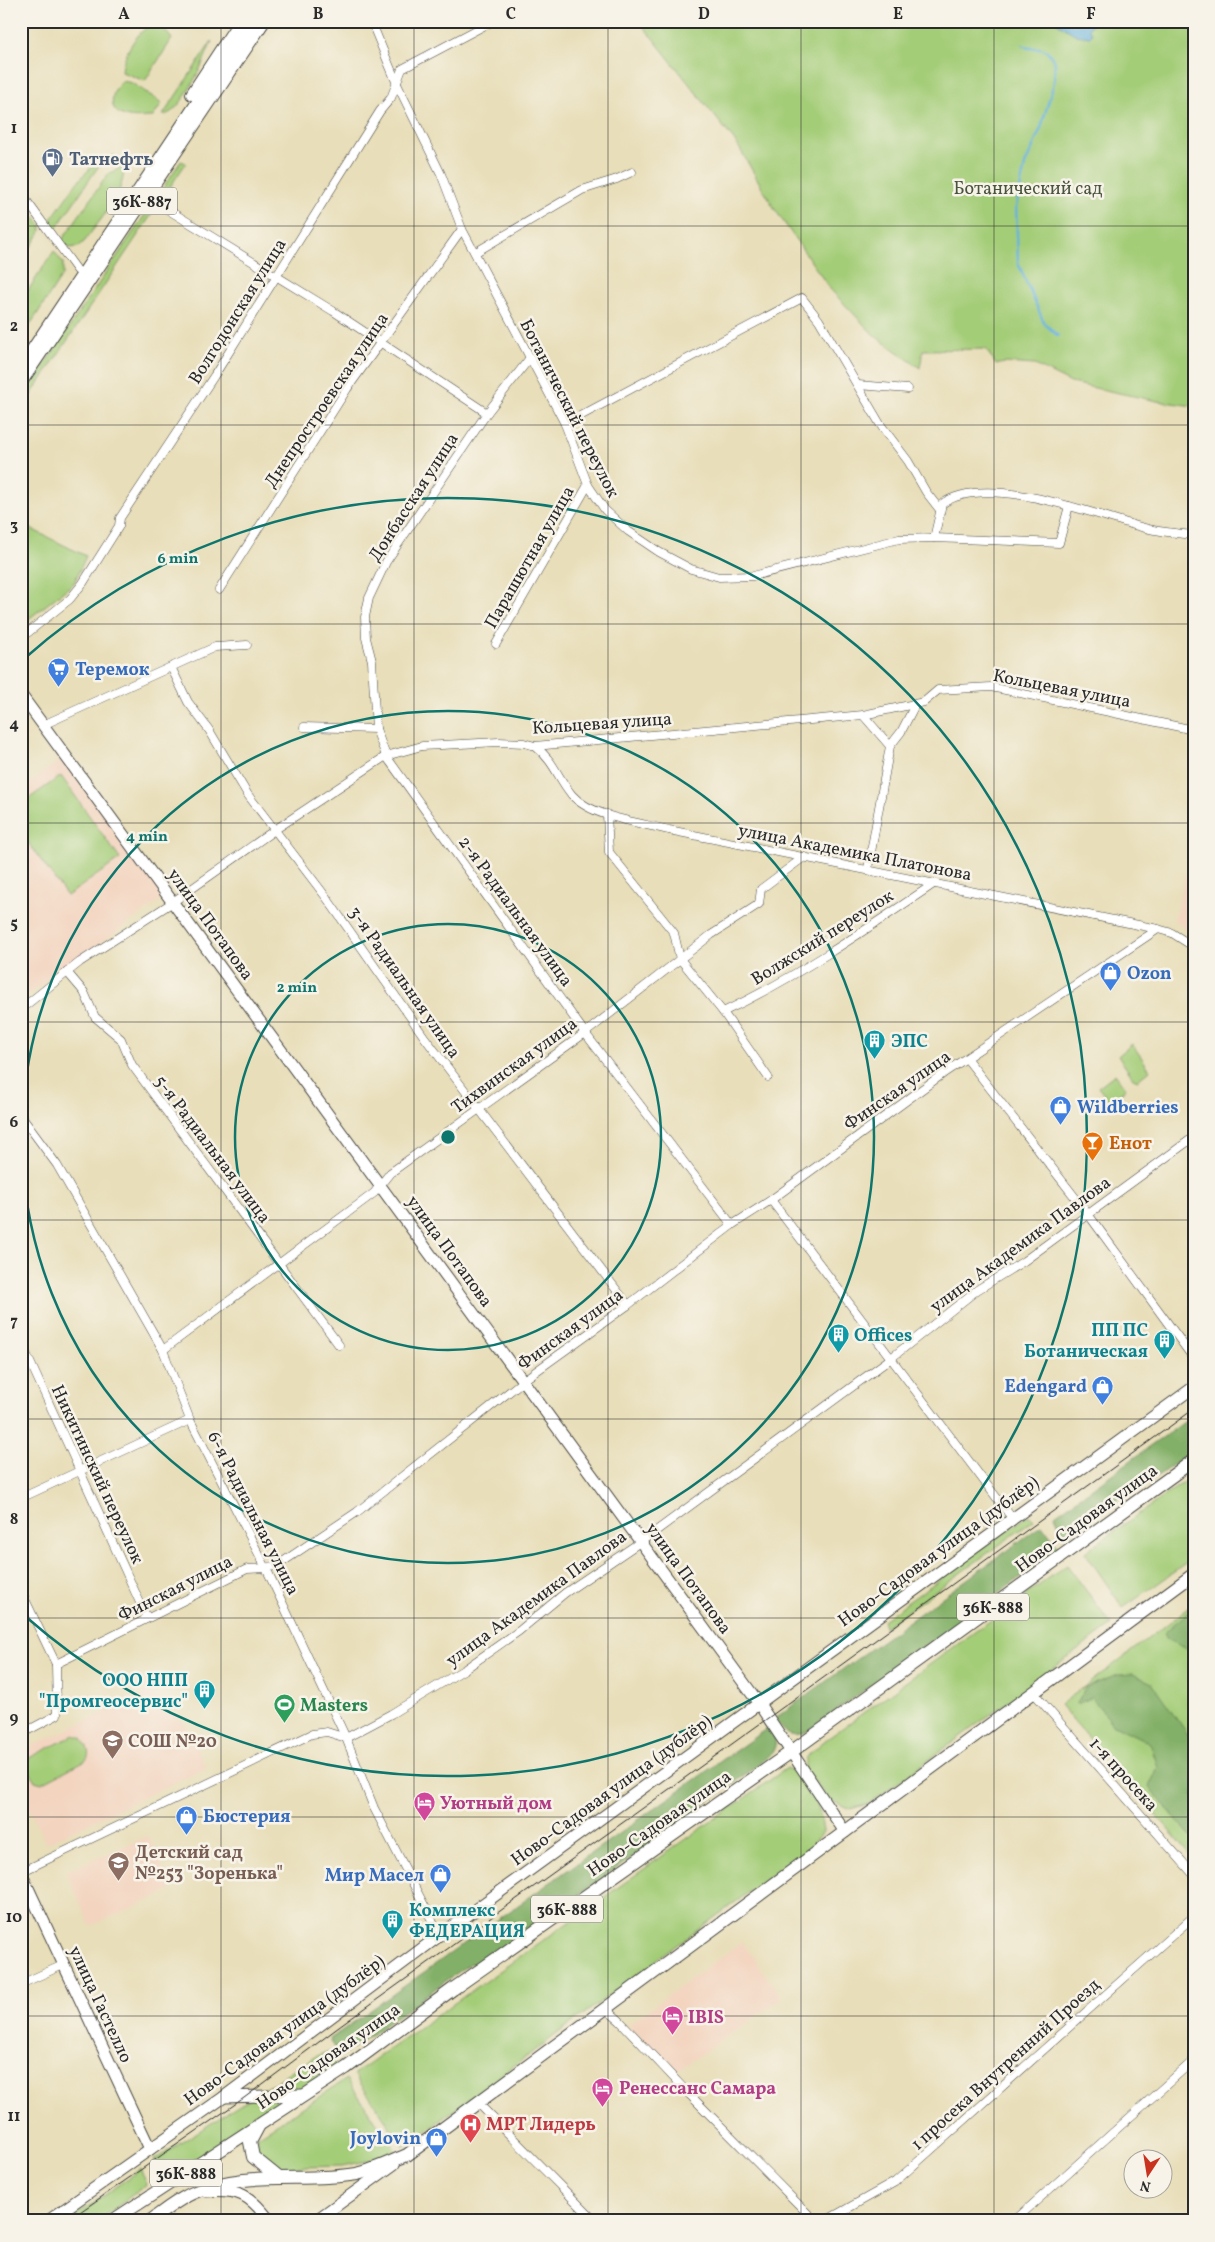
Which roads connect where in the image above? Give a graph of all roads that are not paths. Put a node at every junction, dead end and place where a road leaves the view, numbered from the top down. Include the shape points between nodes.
1 (240, 21) edge
2 (252, 21) edge
3 (264, 21) edge
4 (371, 21) edge
5 (493, 21) edge
6 (397, 84) junction
7 (632, 172) dead end
8 (21, 193) edge
9 (165, 208) dead end
10 (462, 229) junction
11 (476, 252) junction
12 (77, 270) junction
13 (277, 276) junction
14 (381, 344) junction
15 (21, 352) edge
16 (529, 358) junction
17 (21, 367) edge
18 (21, 382) edge
19 (858, 385) junction
20 (908, 390) dead end
21 (487, 413) junction
22 (565, 424) junction
23 (588, 485) junction
24 (1069, 506) junction
25 (940, 510) junction
26 (1194, 536) edge
27 (934, 538) junction
28 (219, 590) dead end
29 (21, 638) edge
30 (496, 644) dead end
31 (247, 645) dead end
32 (171, 667) junction
33 (21, 694) edge
34 (914, 705) junction
35 (863, 714) junction
36 (43, 725) junction
37 (304, 728) dead end
38 (376, 729) junction
39 (1194, 730) edge
40 (535, 746) junction
41 (890, 746) junction
42 (386, 756) junction
43 (607, 814) junction
44 (276, 829) junction
45 (804, 857) junction
46 (868, 870) junction
47 (935, 883) junction
48 (173, 902) junction
49 (1158, 929) junction
50 (1194, 947) edge
51 (680, 959) junction
52 (67, 972) junction
53 (21, 1009) edge
54 (722, 1012) junction
55 (585, 1033) junction
56 (967, 1059) junction
57 (768, 1077) dead end
58 (480, 1108) junction
59 (21, 1116) edge
60 (1194, 1137) edge
61 (379, 1184) junction
62 (770, 1200) junction
63 (1088, 1214) junction
64 (732, 1226) junction
65 (280, 1263) junction
66 (628, 1305) junction
67 (21, 1342) edge
68 (339, 1345) dead end
69 (163, 1350) junction
70 (890, 1359) junction
71 (1194, 1359) edge
72 (523, 1381) junction
73 (1194, 1387) edge
74 (190, 1420) junction
75 (1194, 1460) edge
76 (80, 1470) junction
77 (21, 1498) edge
78 (1012, 1518) junction
79 (640, 1542) junction
80 (266, 1568) junction
81 (1194, 1574) edge
82 (21, 1591) edge
83 (147, 1618) junction
84 (56, 1664) junction
85 (1033, 1692) junction
86 (758, 1704) junction
87 (21, 1734) edge
88 (346, 1738) junction
89 (792, 1752) junction
90 (845, 1832) junction
91 (21, 1872) edge
92 (1194, 1875) edge
93 (1194, 1916) edge
94 (440, 1936) junction
95 (64, 1965) junction
96 (21, 1984) edge
97 (605, 2008) junction
98 (1194, 2060) edge
99 (302, 2095) junction
100 (224, 2097) junction
101 (477, 2102) junction
102 (258, 2127) junction
103 (150, 2149) junction
104 (407, 2155) junction
105 (279, 2178) junction
106 (194, 2192) junction
107 (114, 2220) edge
108 (48, 2221) edge
109 (150, 2221) edge
110 (270, 2221) edge
111 (315, 2221) edge
112 (595, 2221) edge
113 (815, 2221) edge
114 (825, 2221) edge
115 (1014, 2221) edge

1 - 12 main road, 36К-887
2 - 17 main road, 36К-887
3 - 18 main road, 36К-887
4 - 6 street, Ботанический переулок
5 - 6 street, Волгодонская улица via 409,64 402,69
6 - 10 street, Ботанический переулок via 441,174
6 - 13 street, Волгодонская улица
7 - 11 street via 582,190
8 - 12 street
9 - 13 street
10 - 11 street, Ботанический переулок
10 - 14 street, Днепростроевская улица
11 - 16 street, Ботанический переулок
12 - 15 main road, 36К-887
13 - 14 street
13 - 29 street, Волгодонская улица via 120,518 119,526 83,583 70,599
14 - 21 street
14 - 28 street, Днепростроевская улица via 347,389
16 - 21 street, Донбасская улица
16 - 22 street, Ботанический переулок
19 - 20 street
19 - 22 street via 802,298
19 - 25 street via 880,424
21 - 38 street, Донбасская улица via 386,562 370,598 365,618 372,660
22 - 23 street, Ботанический переулок
23 - 27 street, Ботанический переулок via 605,510 628,531 691,569 719,577 753,576 899,540
23 - 30 street, Парашютная улица
24 - 25 street via 1003,492 982,492 950,498
24 - 26 street via 1142,528
24 - 27 street, Ботанический переулок via 1059,543
25 - 27 street
31 - 32 street via 215,647
32 - 36 street
32 - 44 street, 3-я Радиальная улица via 188,702 248,795
33 - 36 street, улица Потапова
34 - 35 street, Кольцевая улица
34 - 39 street, Кольцевая улица via 924,702 938,690 991,687
34 - 41 street
35 - 40 street, Кольцевая улица
35 - 41 street
36 - 48 street, улица Потапова
37 - 38 street
38 - 42 street, Донбасская улица
40 - 42 street, Кольцевая улица via 499,742 422,746
40 - 43 street, улица Академика Платонова via 547,756 571,794
41 - 46 street
42 - 44 street, Кольцевая улица
42 - 55 street, 2-я Радиальная улица
43 - 45 street, улица Академика Платонова
43 - 51 street via 609,852 674,933
44 - 48 street, Кольцевая улица
44 - 58 street, 3-я Радиальная улица via 425,1038
45 - 46 street, улица Академика Платонова
45 - 51 street, Тихвинская улица via 761,889 759,904
46 - 47 street, улица Академика Платонова
47 - 49 street, улица Академика Платонова
47 - 54 street, Волжский переулок via 758,996
48 - 52 street, Кольцевая улица
48 - 61 street, улица Потапова
49 - 50 street, улица Академика Платонова via 1172,933
49 - 56 street, Финская улица
51 - 54 street
51 - 55 street, Тихвинская улица
52 - 53 street, Кольцевая улица
52 - 65 street, 5-я Радиальная улица via 84,992 95,1018 121,1039 132,1065
54 - 57 street
55 - 58 street, Тихвинская улица
55 - 64 street, 2-я Радиальная улица
56 - 62 street, Финская улица
56 - 63 street
58 - 61 street, Тихвинская улица
58 - 66 street, 3-я Радиальная улица
59 - 69 street, 6-я Радиальная улица via 57,1165
60 - 63 street, улица Академика Павлова
61 - 65 street, Тихвинская улица via 374,1192
61 - 72 street, улица Потапова
62 - 64 street, Финская улица
62 - 70 street
63 - 70 street, улица Академика Павлова via 1024,1261 977,1290
63 - 71 street
64 - 66 street, Финская улица
65 - 68 street, 5-я Радиальная улица
65 - 69 street, Тихвинская улица
66 - 72 street, Финская улица
67 - 76 street, Никитинский переулок
69 - 74 street, 6-я Радиальная улица
70 - 78 street
70 - 79 street, улица Академика Павлова
72 - 79 street, улица Потапова
72 - 80 street, Финская улица via 357,1512 278,1565
73 - 78 street, Ново-Садовая улица (дублёр)
74 - 76 street
74 - 80 street, 6-я Радиальная улица
75 - 89 main road, Ново-Садовая улица / 36К-888
76 - 77 street
76 - 83 street, Никитинский переулок
78 - 86 street, Ново-Садовая улица (дублёр)
79 - 86 street, улица Потапова
79 - 88 street, улица Академика Павлова via 564,1593 519,1631 465,1669
80 - 83 street, Финская улица via 246,1569
80 - 88 street, 6-я Радиальная улица
81 - 85 main road, 36К-888
82 - 84 street
83 - 84 street, Финская улица
84 - 87 street via 56,1715
85 - 90 main road, 36К-888
85 - 92 street, 1-я просека
86 - 89 street, улица Потапова
86 - 94 street, Ново-Садовая улица (дублёр)
88 - 91 street via 327,1732 312,1734
88 - 94 street, 6-я Радиальная улица via 374,1808
89 - 90 street, улица Потапова
89 - 99 main road, Ново-Садовая улица / 36К-888 via 453,1989 346,2068
90 - 97 main road, 36К-888
91 - 95 street, улица Гастелло
93 - 114 street, 1 просека Внутренний Проезд via 895,2182
94 - 100 street, Ново-Садовая улица (дублёр)
95 - 96 street
95 - 103 street, улица Гастелло
97 - 101 main road, 36К-888
97 - 113 street
98 - 115 street
99 - 100 street
99 - 102 main road, Ново-Садовая улица / 36К-888
100 - 103 street, Ново-Садовая улица (дублёр)
101 - 104 main road, 36К-888
101 - 112 street
102 - 105 main road via 250,2142 253,2157
102 - 107 main road, Ново-Садовая улица / 36К-888
103 - 108 street, Ново-Садовая улица (дублёр)
104 - 105 main road, 36К-888 via 357,2174
104 - 111 street
105 - 106 main road, 36К-888 via 244,2180
106 - 109 main road, 36К-888
106 - 110 street via 216,2190 240,2194 257,2204

